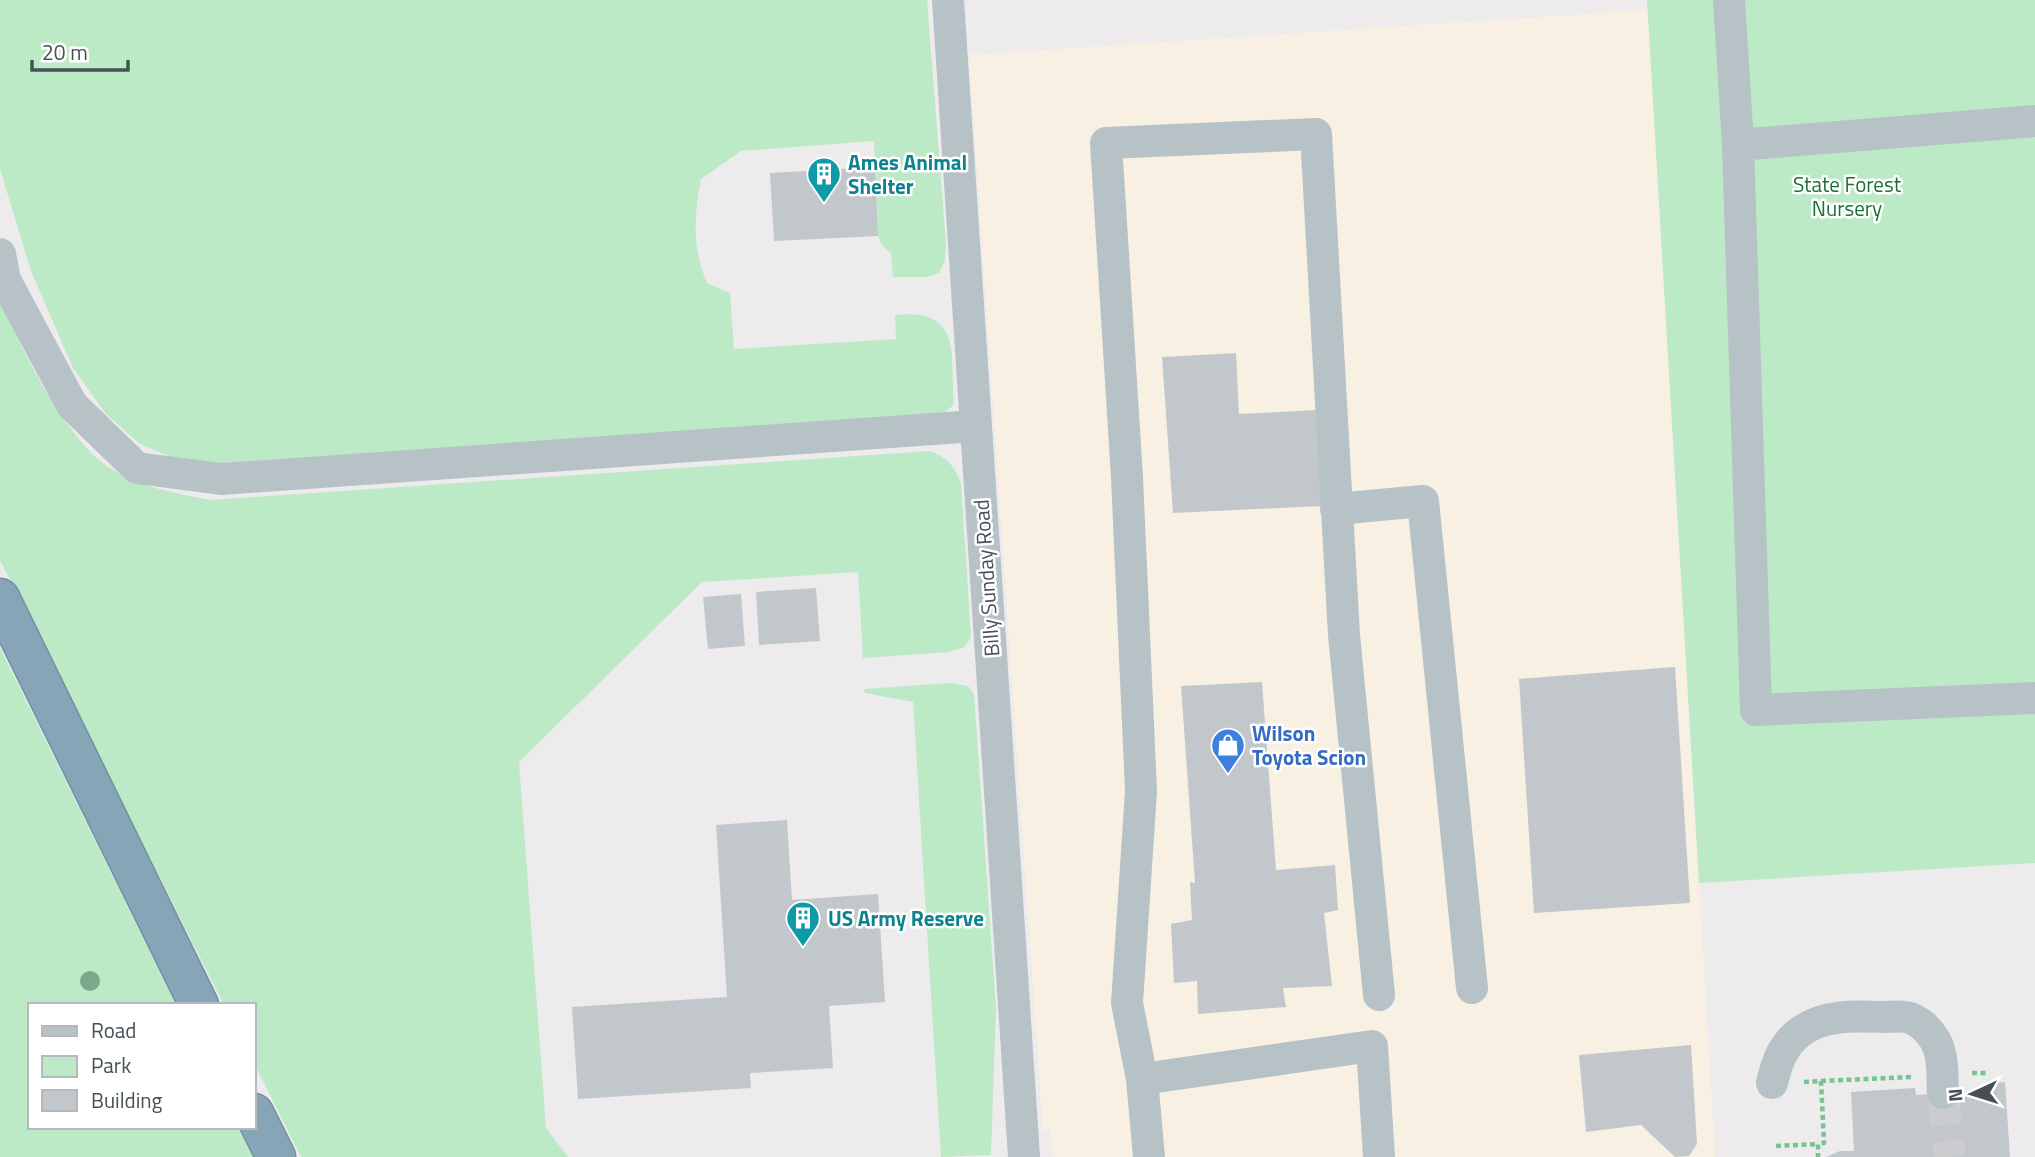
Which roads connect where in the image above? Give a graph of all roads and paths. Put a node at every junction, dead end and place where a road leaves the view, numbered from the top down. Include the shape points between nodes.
1 (948, 0) edge
2 (1730, 0) edge
3 (2035, 121) edge
4 (1738, 145) junction
5 (0, 254) edge
6 (976, 426) junction
7 (1336, 509) junction
8 (0, 598) edge
9 (2035, 698) edge
10 (1472, 988) dead end
11 (1379, 995) dead end
12 (198, 1003) edge
13 (1986, 1073) dead end
14 (1142, 1079) junction
15 (1821, 1081) junction
16 (1772, 1083) joint
17 (1942, 1084) junction
18 (256, 1117) edge
19 (1818, 1144) junction
20 (1776, 1146) dead end
21 (276, 1157) edge
22 (1024, 1157) edge
23 (1149, 1157) edge
24 (1379, 1157) edge
25 (1818, 1157) edge

1 - 6 street, Billy Sunday Road
2 - 4 street
3 - 4 street
4 - 9 street via 1756,710
5 - 6 street via 5,279 72,405 137,468 220,479
6 - 22 street, Billy Sunday Road
7 - 10 street via 1423,501
7 - 11 street
7 - 14 street via 1315,134 1106,144 1141,791 1127,1003
8 - 12 highway
13 - 17 path
14 - 23 street
14 - 24 street via 1372,1046
15 - 16 path
15 - 17 path
15 - 19 path via 1824,1143
16 - 17 street via 1779,1057 1802,1031 1853,1016 1907,1017 1919,1022 1941,1055
18 - 21 highway
19 - 20 path
19 - 25 path

